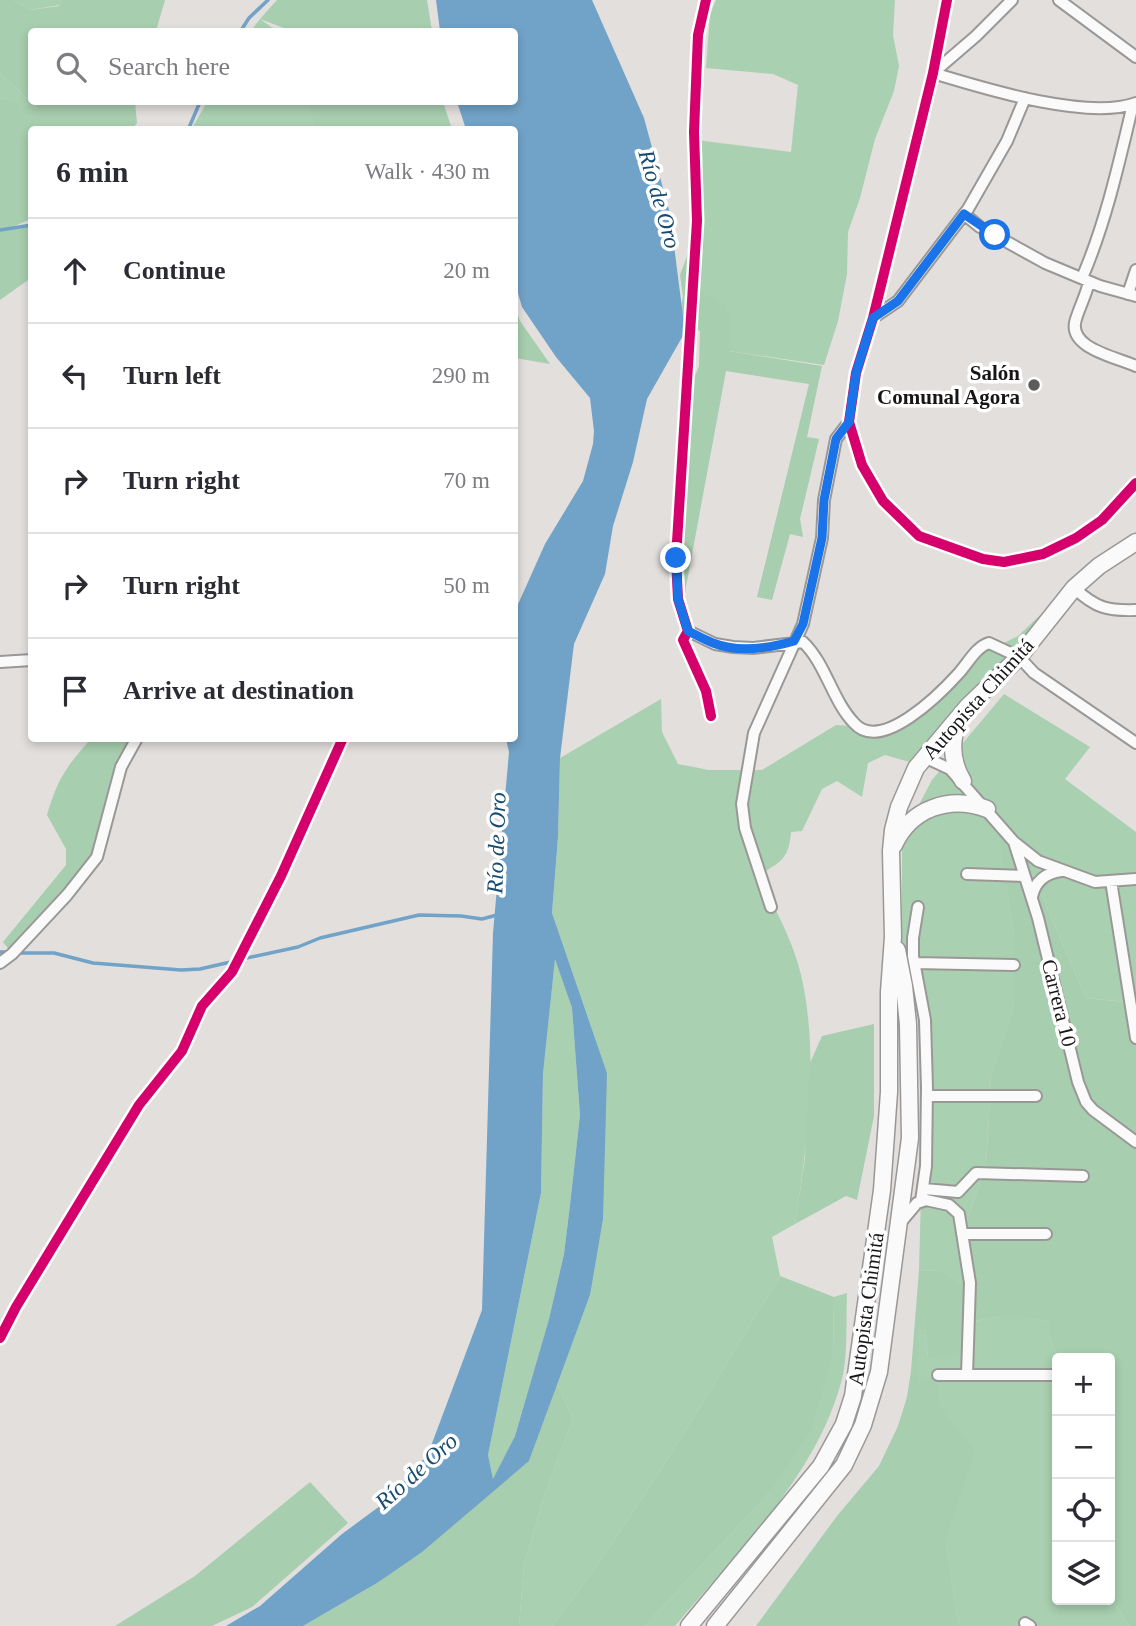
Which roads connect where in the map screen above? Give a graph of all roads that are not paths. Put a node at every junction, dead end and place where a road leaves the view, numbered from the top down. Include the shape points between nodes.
1 (706, 0) edge
2 (947, 0) edge
3 (1012, 0) edge
4 (1059, 0) edge
5 (1136, 57) edge
6 (933, 73) junction
7 (1025, 98) junction
8 (1135, 104) edge
9 (964, 214) junction
10 (1136, 270) edge
11 (1085, 280) junction
12 (1132, 295) edge
13 (873, 318) junction
14 (1136, 366) edge
15 (849, 422) junction
16 (1136, 483) edge
17 (1136, 542) edge
18 (1074, 588) junction
19 (1136, 610) edge
20 (688, 631) junction
21 (794, 641) junction
22 (1019, 657) junction
23 (28, 660) edge
24 (0, 662) edge
25 (968, 706) junction
26 (711, 716) dead end
27 (135, 742) edge
28 (341, 742) edge
29 (1136, 744) edge
30 (924, 757) junction
31 (963, 781) junction
32 (987, 808) junction
33 (1014, 842) junction
34 (891, 851) junction
35 (1062, 871) junction
36 (967, 874) dead end
37 (1024, 876) junction
38 (1136, 879) edge
39 (1111, 881) junction
40 (1033, 904) junction
41 (771, 907) dead end
42 (918, 907) dead end
43 (893, 937) junction
44 (915, 962) junction
45 (0, 963) edge
46 (1014, 965) dead end
47 (1136, 1038) edge
48 (927, 1096) junction
49 (1035, 1096) dead end
50 (1136, 1142) edge
51 (1083, 1177) dead end
52 (923, 1195) junction
53 (901, 1222) junction
54 (962, 1234) junction
55 (1046, 1234) dead end
56 (0, 1338) edge
57 (938, 1375) dead end
58 (968, 1375) junction
59 (1052, 1375) edge
60 (689, 1626) edge
61 (715, 1626) edge

1 - 20 street via 698,35 697,221 676,558 678,599
2 - 6 street
3 - 6 street
4 - 5 street
6 - 7 street
6 - 13 street
7 - 8 street via 1103,109
7 - 9 street via 1007,141
8 - 11 street
9 - 11 street via 980,227
9 - 13 street via 898,301
10 - 12 street
11 - 12 street
11 - 14 street via 1076,337 1088,348
13 - 15 street via 856,373
15 - 16 street via 862,465 883,502 919,536 983,559 1004,562 1043,554 1076,538 1102,520
15 - 21 street via 836,439 822,538 803,624
17 - 18 highway, Autopista Chimitá
18 - 19 street via 1101,608
18 - 22 highway, Autopista Chimitá
20 - 21 street via 715,644 754,648
20 - 26 street via 683,640 706,691
21 - 22 street via 810,649 855,726 869,732 891,728 929,702 982,645 989,643
21 - 41 street via 754,733 742,804 745,828
22 - 25 highway, Autopista Chimitá
22 - 29 street via 1034,673
23 - 24 street
25 - 30 highway, Autopista Chimitá
25 - 31 highway via 953,745
27 - 45 street via 121,767 97,856 67,895
28 - 56 street via 232,972 202,1006 182,1051 139,1105
30 - 31 street via 943,764
30 - 34 highway, Autopista Chimitá via 900,807
31 - 32 street
32 - 33 street
32 - 34 highway via 959,803 931,808 906,825
33 - 35 street via 1038,861
33 - 37 street, Carrera 10
34 - 43 highway, Autopista Chimitá
35 - 39 street via 1095,882
35 - 40 street via 1039,881
36 - 37 street
37 - 40 street, Carrera 10
38 - 39 street
39 - 47 street
40 - 50 street, Carrera 10 via 1086,1102
42 - 44 street
43 - 53 highway, Autopista Chimitá via 904,986 910,1084 910,1138
43 - 60 highway, Autopista Chimitá via 883,1190 853,1396 821,1465
44 - 46 street
44 - 48 street via 925,1020
48 - 49 street
48 - 52 street
51 - 52 street via 976,1173 958,1192
52 - 53 street
52 - 54 street via 953,1207
53 - 61 highway, Autopista Chimitá via 878,1372 854,1445 844,1465
54 - 55 street
54 - 58 street via 970,1283
57 - 58 street
58 - 59 street

